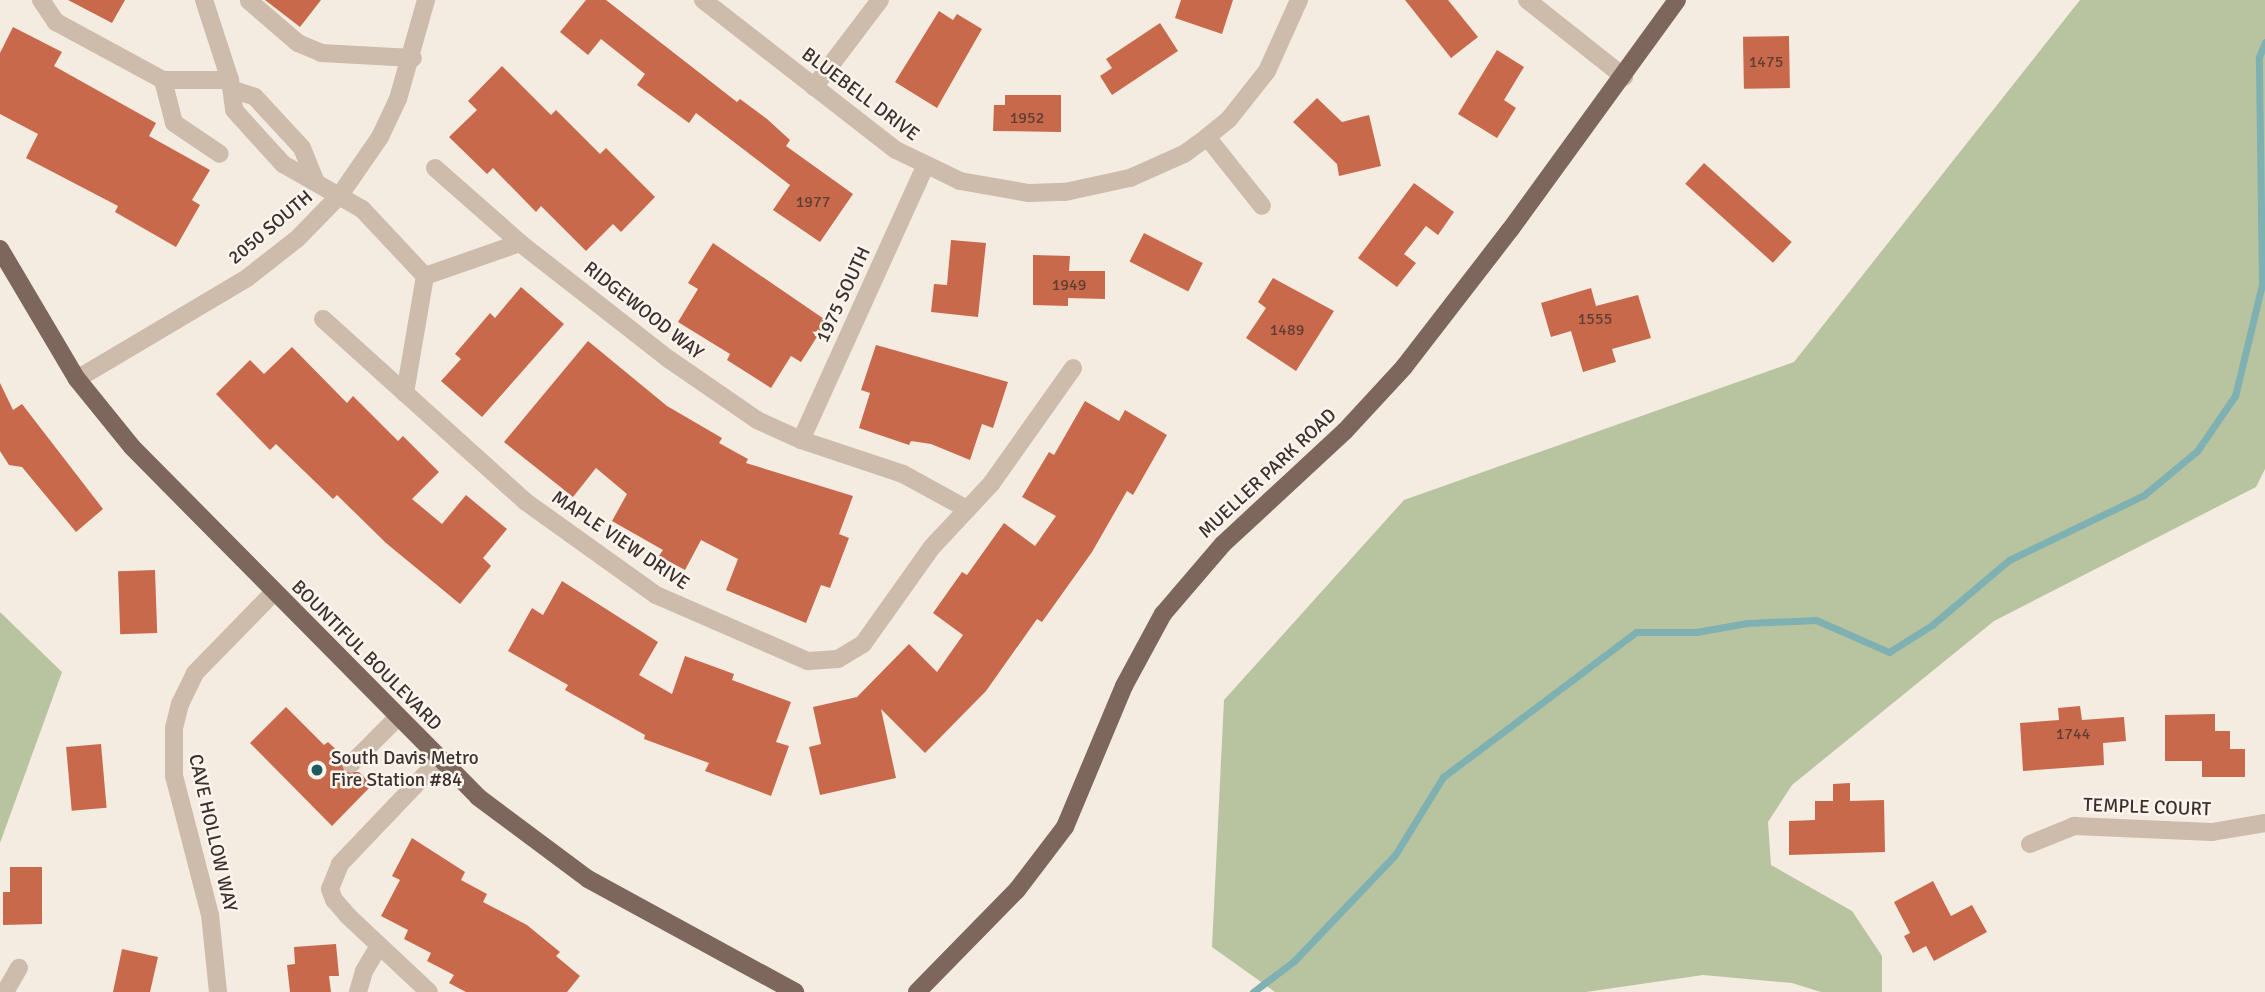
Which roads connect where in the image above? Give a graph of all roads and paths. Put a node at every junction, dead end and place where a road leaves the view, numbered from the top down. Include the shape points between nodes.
1 (41, 0) edge
2 (204, 0) edge
3 (426, 0) edge
4 (703, 0) edge
5 (880, 0) edge
6 (1299, 0) edge
7 (1527, 0) edge
8 (1677, 0) edge
9 (248, 2) edge
10 (413, 58) junction
11 (1623, 77) junction
12 (163, 80) junction
13 (232, 85) junction
14 (814, 87) junction
15 (1207, 138) junction
16 (220, 154) dead end
17 (925, 167) junction
18 (435, 168) dead end
19 (315, 181) junction
20 (340, 195) junction
21 (1262, 206) dead end
22 (520, 243) junction
23 (0, 249) edge
24 (425, 276) junction
25 (323, 319) dead end
26 (1073, 368) dead end
27 (77, 379) junction
28 (405, 393) junction
29 (801, 440) junction
30 (967, 509) junction
31 (273, 593) junction
32 (398, 717) junction
33 (439, 760) junction
34 (351, 764) dead end
35 (2265, 823) edge
36 (2030, 844) dead end
37 (379, 947) junction
38 (19, 968) dead end
39 (5, 992) edge
40 (218, 992) edge
41 (358, 992) edge
42 (429, 992) edge
43 (795, 992) edge
44 (917, 992) edge

1 - 12 street via 56,22
2 - 13 street
3 - 10 street, 2050 SOUTH
4 - 14 street, BLUEBELL DRIVE
5 - 14 street
6 - 15 street, BLUEBELL DRIVE via 1267,71 1229,119
7 - 11 street
8 - 11 main road, MUELLER PARK ROAD
9 - 10 street via 298,43 321,53
10 - 20 street, 2050 SOUTH via 380,137
11 - 44 main road, MUELLER PARK ROAD via 1404,367 1345,431 1191,578 1140,653 1065,827 1017,890
12 - 13 street
12 - 16 street via 174,123
13 - 19 street via 255,97 302,148
13 - 19 street via 234,110 246,125 283,164
14 - 17 street, BLUEBELL DRIVE
15 - 17 street, BLUEBELL DRIVE via 1184,154 1130,178 1065,191 994,190
15 - 21 street
17 - 29 street, 1975 SOUTH
18 - 22 street, RIDGEWOOD WAY
19 - 20 street
20 - 24 street via 362,209
20 - 27 street, 2050 SOUTH via 298,239 247,278
22 - 24 street
22 - 29 street, RIDGEWOOD WAY via 716,393
23 - 27 main road, BOUNTIFUL BOULEVARD
24 - 28 street
25 - 28 street, MAPLE VIEW DRIVE
26 - 30 street, MAPLE VIEW DRIVE via 991,484
27 - 31 main road, BOUNTIFUL BOULEVARD via 132,447
28 - 30 street, MAPLE VIEW DRIVE via 526,502 656,595 808,661 838,659 863,644 932,547
29 - 30 street, RIDGEWOOD WAY via 903,474
31 - 32 main road, BOUNTIFUL BOULEVARD
31 - 40 street, CAVE HOLLOW WAY via 195,673 174,728 174,776 210,915
32 - 33 main road, BOUNTIFUL BOULEVARD
32 - 34 street
33 - 37 street via 332,877 334,900
33 - 43 main road, BOUNTIFUL BOULEVARD via 513,826 588,879
35 - 36 street, TEMPLE COURT via 2212,832 2074,826
37 - 41 street
37 - 42 street
38 - 39 street

